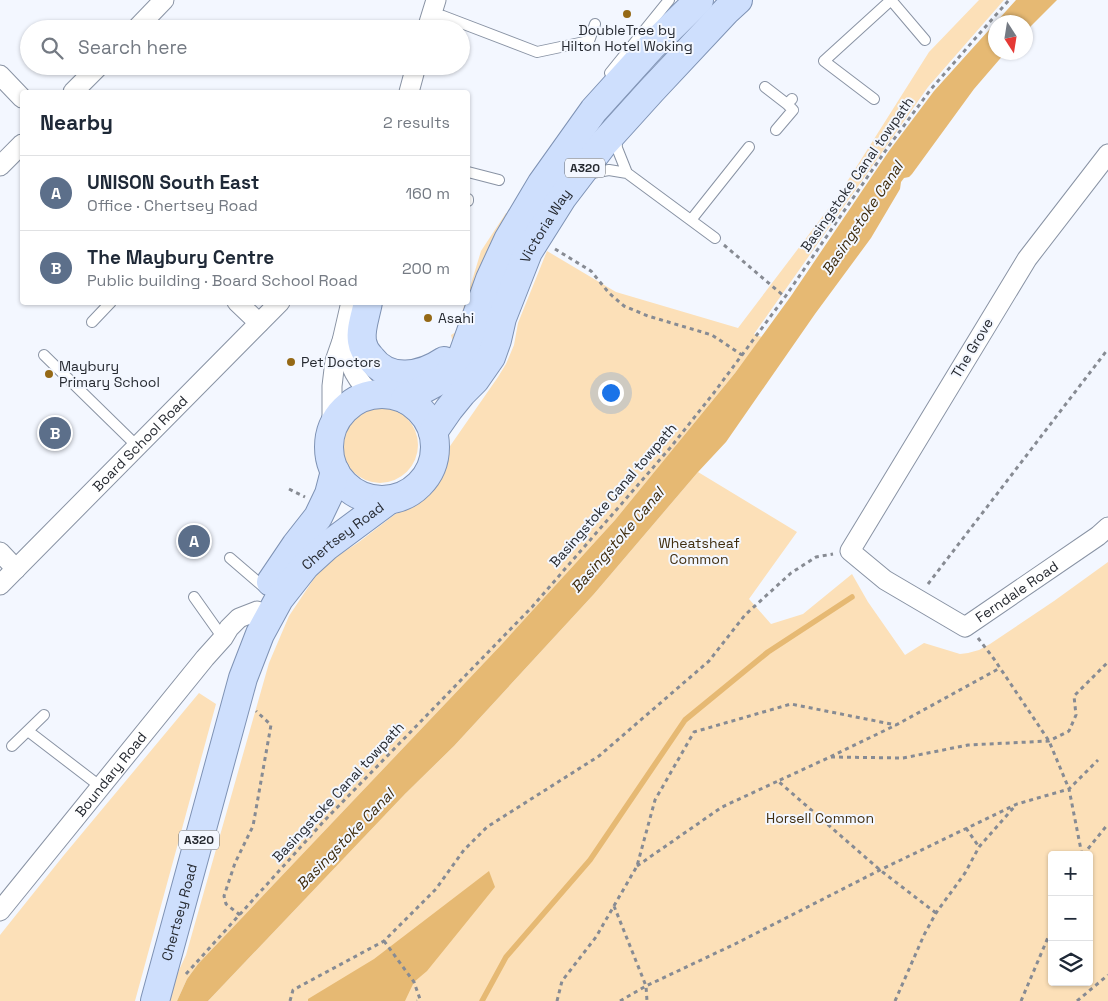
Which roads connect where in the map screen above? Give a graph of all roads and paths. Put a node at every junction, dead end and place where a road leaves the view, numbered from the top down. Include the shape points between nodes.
1 (164, 0) edge
2 (670, 0) edge
3 (699, 0) edge
4 (738, 0) edge
5 (891, 0) edge
6 (1009, 0) edge
7 (432, 14) edge
8 (145, 20) edge
9 (451, 20) edge
10 (595, 24) dead end
11 (470, 27) edge
12 (925, 40) dead end
13 (0, 75) edge
14 (90, 75) edge
15 (414, 75) edge
16 (765, 87) dead end
17 (75, 90) edge
18 (410, 90) edge
19 (600, 91) junction
20 (20, 96) edge
21 (874, 99) dead end
22 (776, 130) dead end
23 (615, 131) junction
24 (20, 146) edge
25 (749, 146) dead end
26 (1108, 154) edge
27 (0, 166) edge
28 (470, 173) edge
29 (627, 173) junction
30 (580, 175) junction
31 (499, 180) dead end
32 (691, 220) junction
33 (715, 238) joint
34 (542, 242) junction
35 (785, 296) junction
36 (108, 305) edge
37 (240, 305) edge
38 (277, 305) edge
39 (350, 305) edge
40 (368, 305) edge
41 (92, 322) dead end
42 (258, 324) junction
43 (467, 340) junction
44 (342, 341) junction
45 (1108, 349) edge
46 (44, 355) dead end
47 (742, 355) junction
48 (374, 395) junction
49 (405, 399) junction
50 (332, 428) junction
51 (433, 432) junction
52 (137, 446) junction
53 (335, 471) junction
54 (289, 489) dead end
55 (389, 500) junction
56 (312, 501) dead end
57 (1108, 527) edge
58 (0, 552) edge
59 (851, 553) junction
60 (230, 558) dead end
61 (16, 569) junction
62 (0, 585) edge
63 (194, 597) dead end
64 (917, 599) junction
65 (258, 616) junction
66 (968, 625) junction
67 (223, 638) junction
68 (1108, 662) edge
69 (1000, 668) junction
70 (253, 708) dead end
71 (44, 715) dead end
72 (896, 725) junction
73 (28, 731) junction
74 (1049, 741) junction
75 (12, 746) dead end
76 (830, 757) junction
77 (1098, 760) dead end
78 (778, 780) junction
79 (101, 788) junction
80 (1069, 789) junction
81 (1017, 804) junction
82 (1108, 824) edge
83 (966, 828) junction
84 (979, 847) junction
85 (1081, 851) edge
86 (1085, 851) edge
87 (637, 866) junction
88 (880, 870) junction
89 (614, 906) junction
90 (0, 910) edge
91 (936, 913) junction
92 (240, 915) junction
93 (1048, 937) edge
94 (384, 941) junction
95 (190, 969) dead end
96 (1108, 974) edge
97 (646, 986) junction
98 (155, 1001) edge
99 (290, 1001) edge
100 (418, 1001) edge
101 (557, 1001) edge
102 (620, 1001) edge
103 (647, 1001) edge
104 (895, 1001) edge
105 (1021, 1001) edge
106 (1077, 1001) edge

1 - 8 street
2 - 19 lane
3 - 19 main road, Victoria Way / A320
4 - 23 main road, Victoria Way / A320
5 - 12 lane
5 - 21 lane via 821,64
6 - 35 path, Basingstoke Canal towpath via 931,89
7 - 9 lane
10 - 11 lane via 589,41 537,52
13 - 20 street
14 - 17 street
15 - 18 street
16 - 22 lane via 790,102 793,110
19 - 43 main road, Victoria Way / A320 via 508,240
23 - 29 lane via 617,148
23 - 30 main road, Victoria Way / A320
24 - 27 street
25 - 32 lane
26 - 59 street, The Grove via 1027,259
28 - 31 lane
29 - 30 lane via 609,170
29 - 32 lane
30 - 34 main road, Victoria Way / A320 via 562,198
32 - 33 lane
33 - 35 path
34 - 47 path via 591,271 624,306 712,335
34 - 51 main road, Victoria Way / A320 via 528,252 502,318 491,357
35 - 47 path, Basingstoke Canal towpath
36 - 41 lane
37 - 42 street
38 - 42 street, Board School Road
39 - 44 street
40 - 43 main road via 362,339 374,364 383,369 403,375 426,372 446,360
42 - 52 street, Board School Road
43 - 49 main road, Victoria Way / A320 via 463,354 446,377
44 - 48 street via 355,376
44 - 50 street via 332,386
45 - 64 path
46 - 52 lane
47 - 92 path, Basingstoke Canal towpath via 670,448 532,608 325,820
48 - 49 main road
48 - 50 main road via 348,406
49 - 51 main road via 427,419
50 - 53 main road via 329,446
51 - 55 main road, A320 via 433,462 426,476 404,496
52 - 61 street, Board School Road
53 - 55 main road via 347,487 360,495 374,500
53 - 65 main road, Chertsey Road / A320 via 318,517 296,545
54 - 56 path
55 - 65 main road, Chertsey Road / A320 via 327,546 305,566 279,599
57 - 66 street, Ferndale Road
58 - 61 street
59 - 64 street, Ferndale Road via 885,580
59 - 94 path via 816,557 791,573 745,615 708,661 599,756 487,827 464,850 436,889
60 - 65 lane
61 - 62 street, Board School Road
63 - 67 lane
64 - 66 street, Ferndale Road via 966,627
65 - 67 street via 238,633
65 - 98 main road, Chertsey Road / A320
66 - 69 path
67 - 79 street, Boundary Road
68 - 74 path via 1074,696 1076,715 1069,730
69 - 72 path
69 - 74 path
70 - 92 path via 271,725 253,826 224,896 226,904
71 - 73 lane
72 - 76 path
72 - 87 path via 791,704 694,732 655,800
73 - 75 lane
73 - 79 lane
74 - 76 path via 968,745 903,758
74 - 80 path
76 - 78 path
77 - 80 path
78 - 87 path via 722,807
78 - 88 path
79 - 90 street, Boundary Road
80 - 81 path
80 - 85 path
81 - 83 path
81 - 84 path
82 - 86 path
83 - 84 path
83 - 88 path
84 - 91 path
87 - 89 path
88 - 91 path
88 - 97 path
89 - 97 path
89 - 101 path via 596,937 562,981
91 - 104 path
92 - 95 path, Basingstoke Canal towpath
93 - 105 path
94 - 99 path via 293,990
94 - 100 path via 414,982
96 - 106 path
97 - 102 path
97 - 103 path

